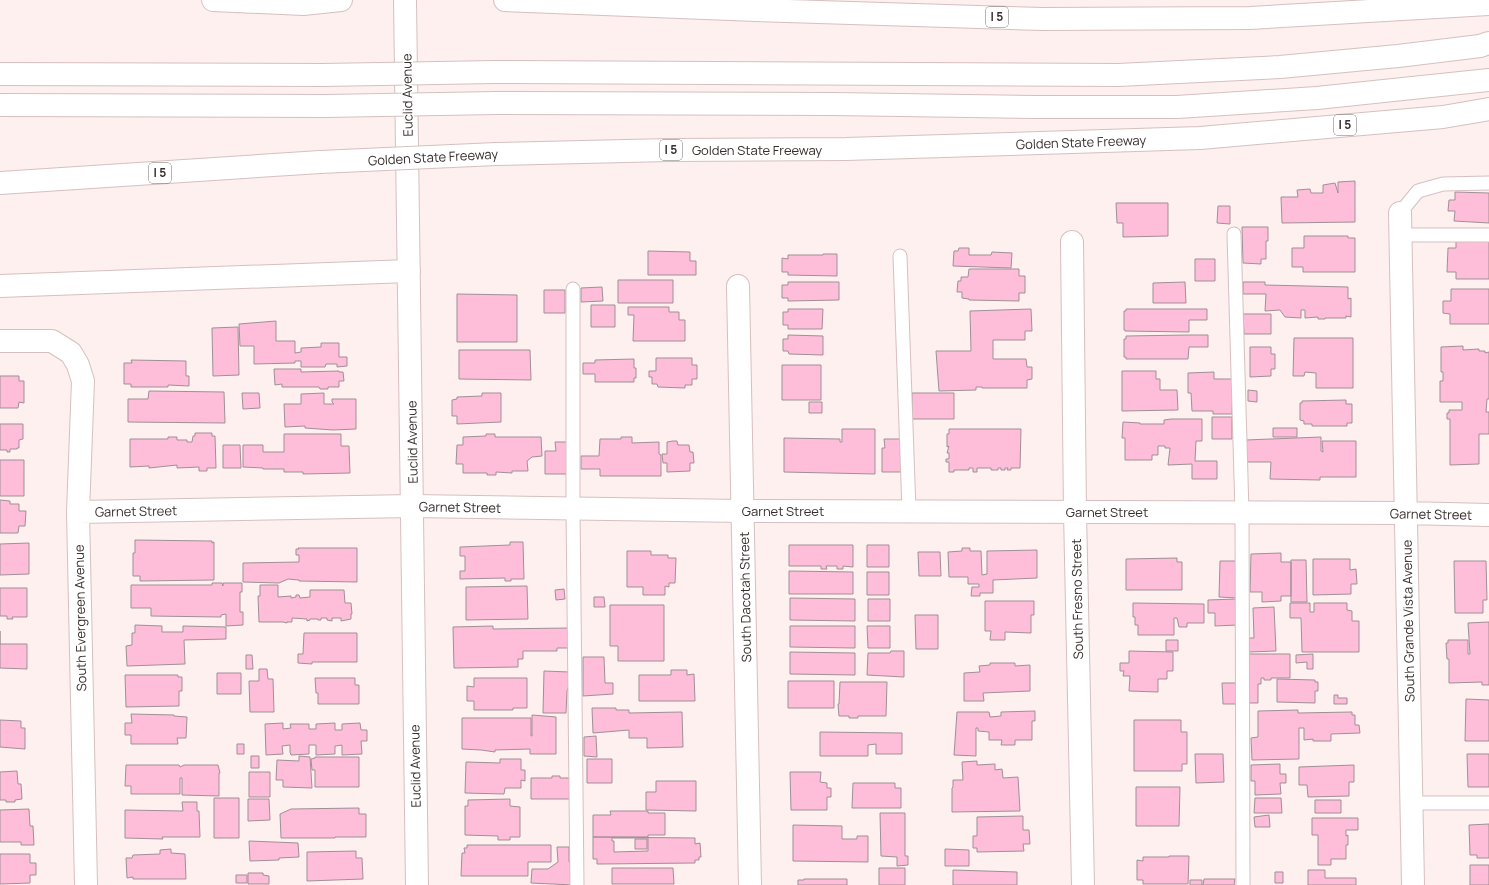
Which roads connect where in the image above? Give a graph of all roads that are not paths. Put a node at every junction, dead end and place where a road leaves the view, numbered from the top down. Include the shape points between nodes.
1 (213, 0) edge
2 (341, 0) edge
3 (406, 0) edge
4 (505, 0) edge
5 (1489, 4) edge
6 (1489, 43) edge
7 (0, 74) edge
8 (1489, 80) edge
9 (0, 105) edge
10 (1489, 109) edge
11 (1489, 183) edge
12 (0, 184) edge
13 (1400, 212) joint
14 (1234, 234) dead end
15 (1401, 235) junction
16 (1489, 235) edge
17 (1072, 242) dead end
18 (900, 256) dead end
19 (409, 271) junction
20 (0, 286) edge
21 (738, 286) dead end
22 (573, 289) dead end
23 (0, 341) edge
24 (413, 506) junction
25 (573, 508) junction
26 (743, 510) junction
27 (908, 511) junction
28 (78, 512) junction
29 (1075, 512) junction
30 (1242, 512) junction
31 (1406, 513) junction
32 (1489, 515) edge
33 (1411, 803) junction
34 (1489, 803) edge
35 (86, 885) edge
36 (417, 885) edge
37 (577, 885) edge
38 (750, 885) edge
39 (1083, 885) edge
40 (1243, 885) edge
41 (1413, 885) edge

1 - 2 main road via 303,4
3 - 19 main road, Euclid Avenue
4 - 5 main road, I 5 via 1043,19 1250,18
6 - 7 main road, bridge via 1398,56 1280,67 1118,75 495,72 322,75
8 - 9 main road, bridge via 1317,98 1177,108 496,103 325,106
10 - 12 main road, Golden State Freeway / I 5, bridge via 1443,117 1200,138 846,149 496,154 320,162
11 - 13 lane via 1444,184 1418,191
13 - 15 main road, South Grande Vista Avenue
14 - 30 lane
15 - 16 lane
15 - 31 main road, South Grande Vista Avenue
17 - 29 main road, South Fresno Street
18 - 27 lane
19 - 20 main road
19 - 24 main road, Euclid Avenue
21 - 26 main road, South Dacotah Street
22 - 25 lane
23 - 28 main road, South Evergreen Avenue via 52,341 71,353 78,365 83,381
24 - 25 main road, Garnet Street
24 - 28 main road, Garnet Street
24 - 36 main road, Euclid Avenue
25 - 26 main road, Garnet Street
25 - 37 lane
26 - 27 main road, Garnet Street
26 - 38 main road, South Dacotah Street
27 - 29 main road, Garnet Street
28 - 35 main road, South Evergreen Avenue
29 - 30 main road, Garnet Street
29 - 39 main road, South Fresno Street
30 - 31 main road, Garnet Street
30 - 40 lane
31 - 32 main road, Garnet Street
31 - 33 main road, South Grande Vista Avenue
33 - 34 lane
33 - 41 main road, South Grande Vista Avenue

